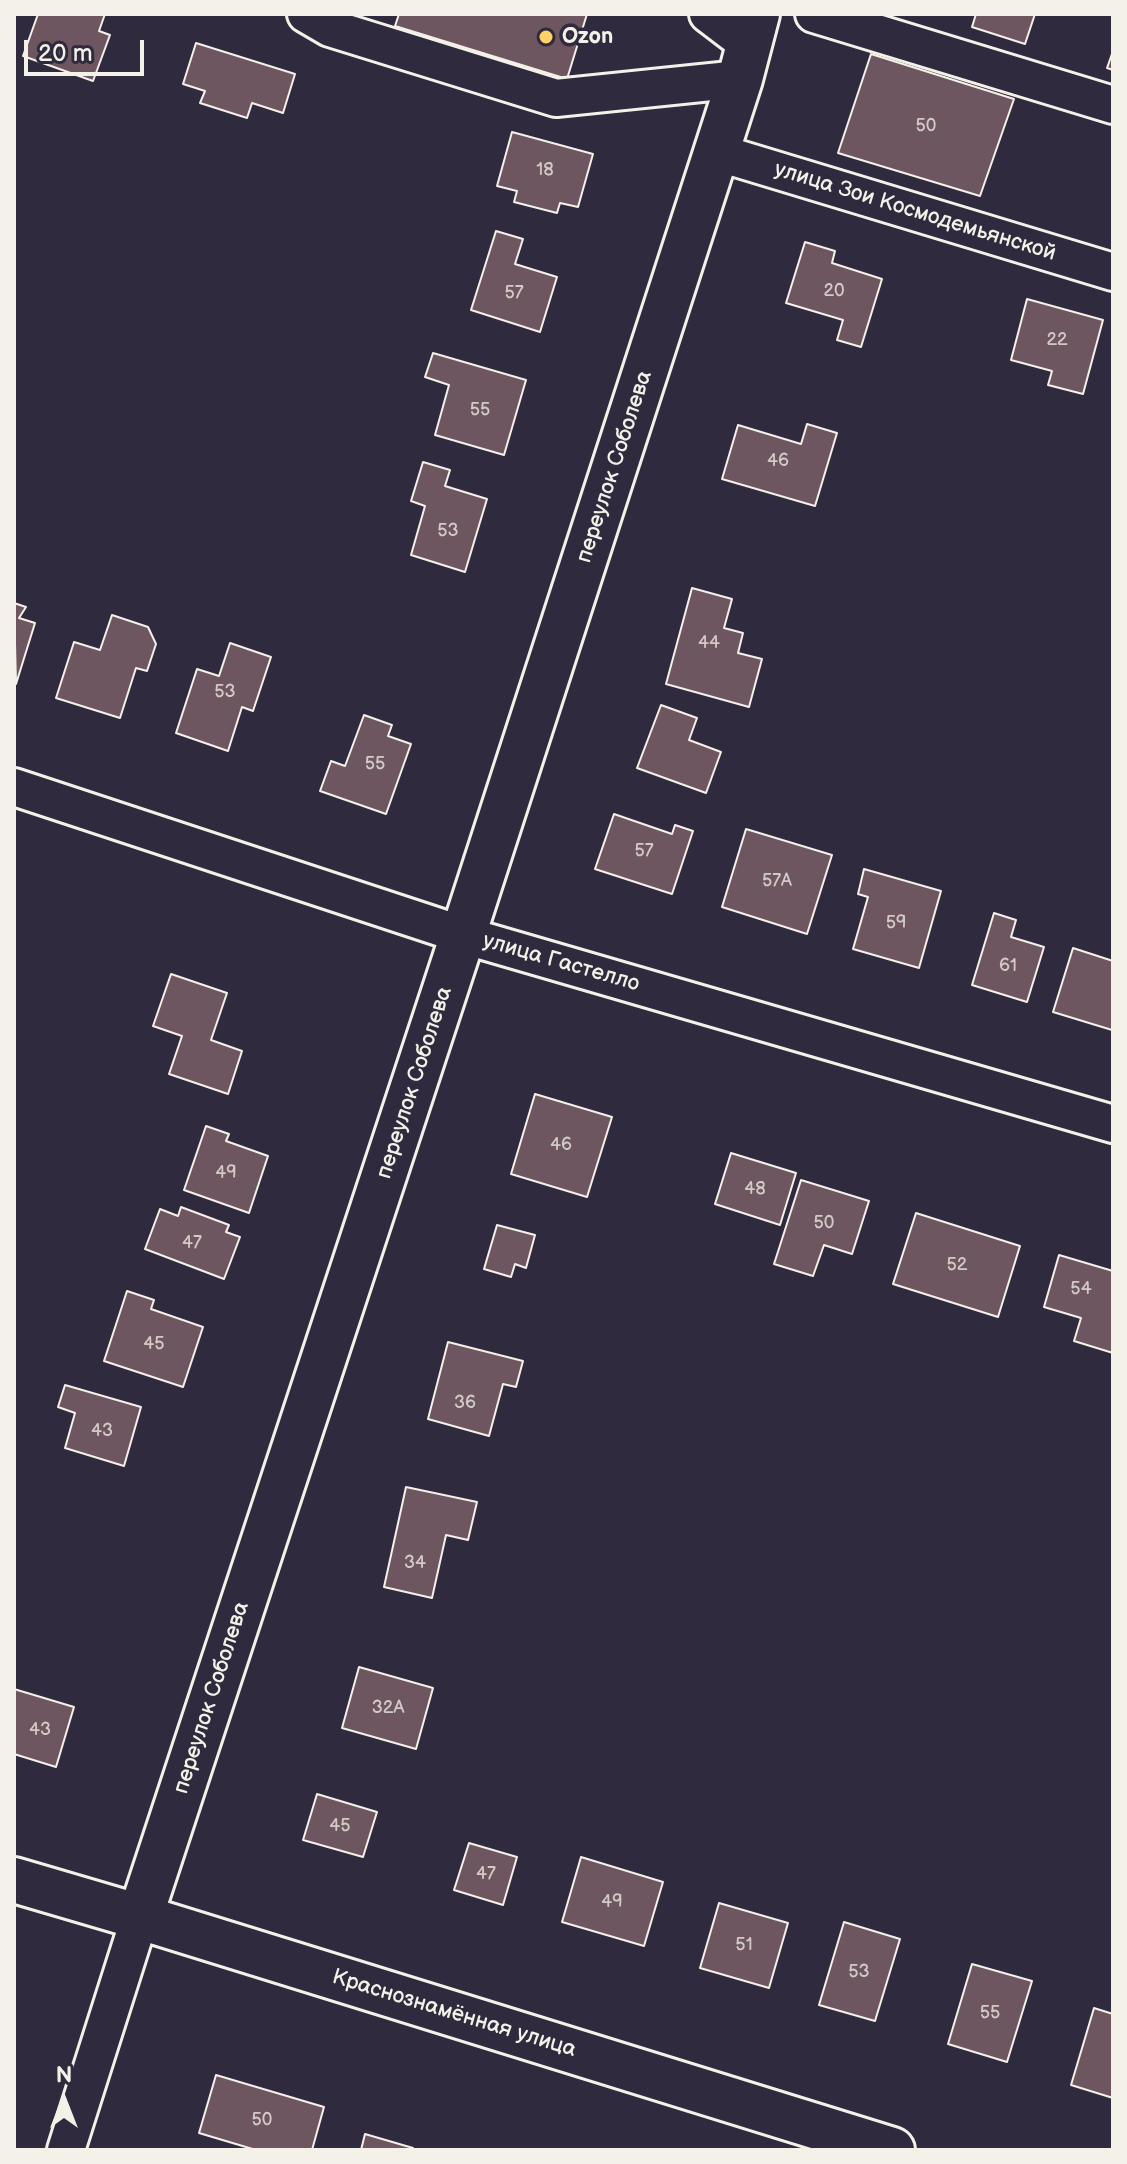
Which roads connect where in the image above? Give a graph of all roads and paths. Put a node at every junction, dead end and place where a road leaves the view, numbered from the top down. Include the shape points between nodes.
1 (306, 14) edge
2 (708, 14) edge
3 (814, 14) edge
4 (749, 46) edge
5 (1113, 105) edge
6 (716, 152) junction
7 (1113, 272) edge
8 (14, 787) edge
9 (463, 935) junction
10 (1113, 1124) edge
11 (14, 1880) edge
12 (140, 1917) junction
13 (66, 2150) edge
14 (892, 2150) edge

1 - 4 street via 330,28 556,98
2 - 4 street
3 - 5 street
4 - 6 main road, переулок Соболева
6 - 7 street, улица Зои Космодемьянской
6 - 9 main road, переулок Соболева
8 - 9 street, улица Гастелло
9 - 10 street, улица Гастелло
9 - 12 main road, переулок Соболева
11 - 12 main road, Краснознамённая улица
12 - 13 street, переулок Соболева
12 - 14 main road, Краснознамённая улица

